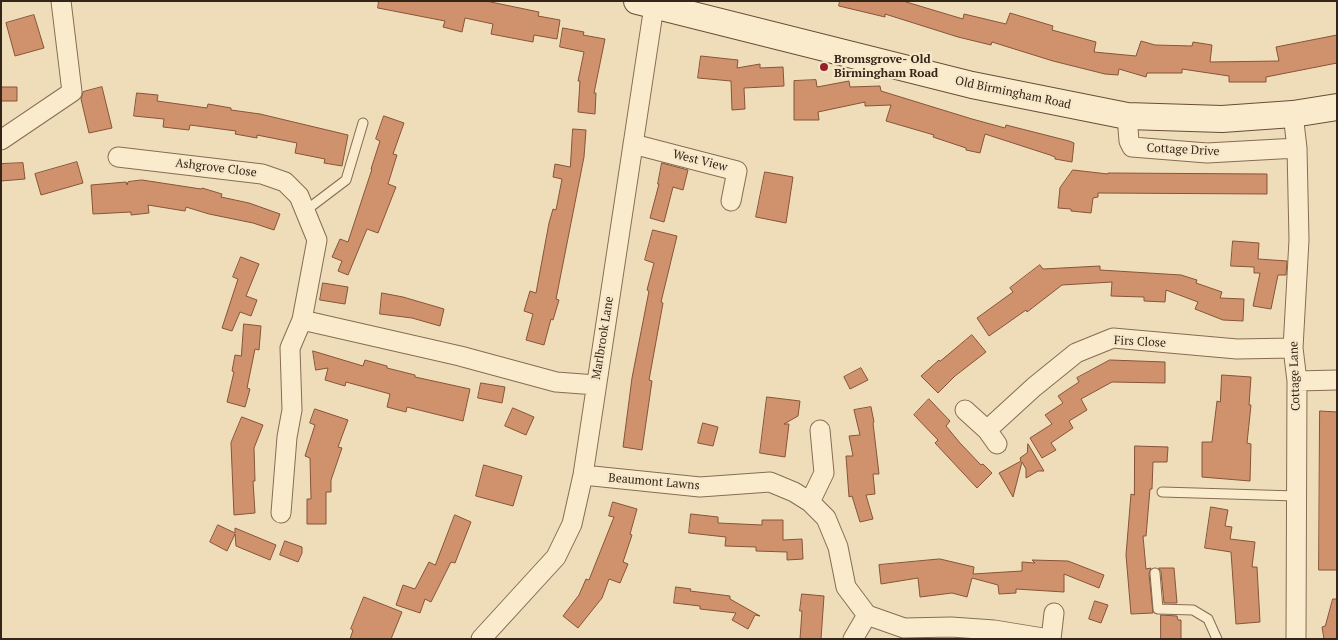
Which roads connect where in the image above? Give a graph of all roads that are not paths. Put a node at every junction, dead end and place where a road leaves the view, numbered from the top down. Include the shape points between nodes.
1 (61, 1) edge
2 (645, 3) edge
3 (1337, 107) edge
4 (1293, 114) junction
5 (1126, 116) junction
6 (364, 123) dead end
7 (1, 140) edge
8 (633, 144) junction
9 (1297, 148) junction
10 (118, 157) dead end
11 (731, 201) dead end
12 (305, 211) junction
13 (302, 320) junction
14 (1293, 348) junction
15 (1297, 380) junction
16 (1337, 380) edge
17 (596, 385) junction
18 (964, 410) dead end
19 (820, 430) dead end
20 (583, 475) junction
21 (1162, 492) dead end
22 (1296, 496) junction
23 (810, 502) junction
24 (281, 513) dead end
25 (1155, 573) dead end
26 (1054, 613) dead end
27 (867, 615) junction
28 (481, 639) edge
29 (853, 639) edge
30 (1050, 639) edge
31 (1217, 639) edge
32 (1296, 639) edge

1 - 7 street via 72,92
2 - 5 main road, Old Birmingham Road via 972,85
2 - 8 street, Marlbrook Lane
3 - 4 main road, Old Birmingham Road
4 - 5 main road, Old Birmingham Road via 1222,119
4 - 9 street, Cottage Lane
5 - 9 street, Cottage Drive via 1132,147 1207,153
6 - 12 lane via 346,180
8 - 11 street, West View via 737,171
8 - 17 street, Marlbrook Lane
9 - 14 street, Cottage Lane via 1299,240
10 - 12 street, Ashgrove Close via 262,174 284,182 299,196
12 - 13 street, Ashgrove Close via 317,240
13 - 17 street via 556,382
13 - 24 street, Ashgrove Close via 290,348 292,410
14 - 15 street, Cottage Lane
14 - 18 street, Firs Close via 1236,350 1113,338 1076,353 1034,387 992,437
15 - 16 street
15 - 22 street, Cottage Lane
17 - 20 street, Marlbrook Lane
19 - 23 street via 824,472
20 - 23 street, Beaumont Lawns via 700,487 770,482
20 - 28 street, Marlbrook Lane via 572,524 556,558
21 - 22 lane
22 - 32 street, Cottage Lane
23 - 27 street, Beaumont Lawns via 826,518 838,547 846,588
25 - 31 lane via 1158,609 1193,610 1208,619
26 - 30 street
27 - 29 street
27 - 30 street via 904,628 994,630

